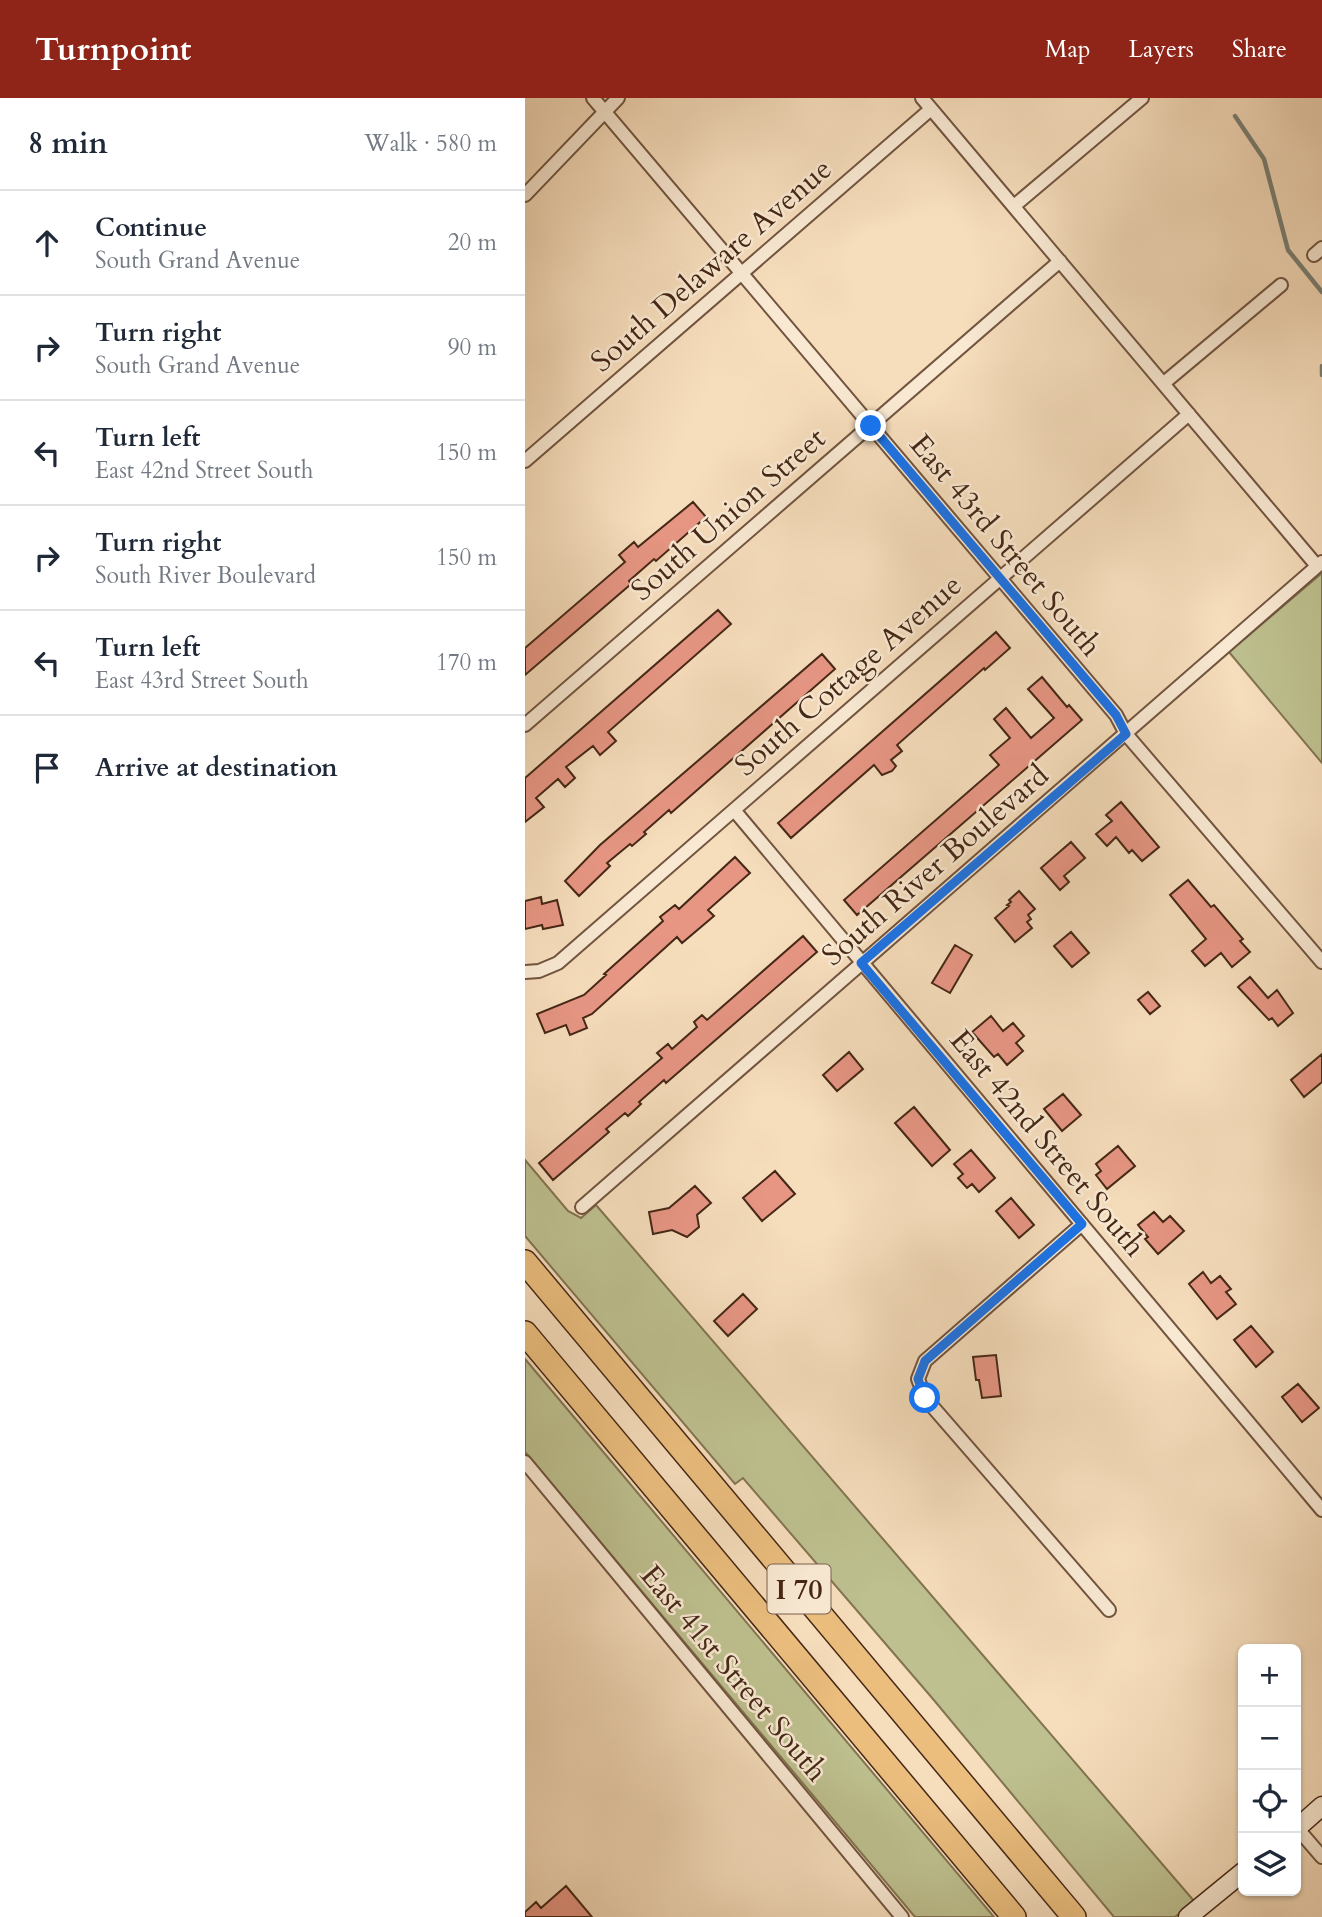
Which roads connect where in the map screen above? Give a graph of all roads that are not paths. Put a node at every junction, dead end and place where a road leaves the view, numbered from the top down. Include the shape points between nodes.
1 (593, 98) edge
2 (618, 98) edge
3 (922, 98) edge
4 (1142, 98) edge
5 (1127, 103) edge
6 (931, 109) junction
7 (604, 110) junction
8 (525, 195) edge
9 (1014, 206) junction
10 (1060, 261) junction
11 (742, 273) junction
12 (1281, 285) dead end
13 (1164, 383) junction
14 (1189, 414) junction
15 (871, 426) junction
16 (525, 461) edge
17 (1319, 564) edge
18 (1000, 578) junction
19 (525, 725) edge
20 (1126, 734) junction
21 (734, 810) junction
22 (1322, 962) edge
23 (861, 963) junction
24 (525, 972) edge
25 (582, 1207) dead end
26 (1082, 1224) junction
27 (525, 1262) edge
28 (525, 1333) edge
29 (525, 1462) edge
30 (1322, 1510) edge
31 (1109, 1610) dead end
32 (1322, 1806) edge
33 (1301, 1824) edge
34 (1300, 1833) edge
35 (1322, 1857) edge
36 (1238, 1876) edge
37 (902, 1917) edge
38 (1014, 1917) edge
39 (1074, 1917) edge
40 (1188, 1917) edge

1 - 7 street, East 43rd Street South
2 - 7 street
3 - 6 street
4 - 5 street
5 - 9 street
6 - 9 street
6 - 11 street, South Delaware Avenue
7 - 8 street
7 - 11 street, East 43rd Street South
9 - 10 street
10 - 13 street
10 - 15 street, South Union Street
11 - 15 street, East 43rd Street South
11 - 16 street, South Delaware Avenue
12 - 13 street
13 - 14 street
14 - 17 street
14 - 18 street, South Cottage Avenue
15 - 18 street, East 43rd Street South
15 - 19 street, South Union Street
17 - 20 street, South River Boulevard
18 - 20 street, East 43rd Street South via 1116,715
18 - 21 street, South Cottage Avenue
20 - 22 street, East 43rd Street South
20 - 23 street, South River Boulevard
21 - 23 street, East 42nd Street South
21 - 24 street, South Cottage Avenue via 558,963
23 - 25 street, South River Boulevard
23 - 26 street, East 42nd Street South
26 - 30 street, East 42nd Street South
26 - 31 street via 925,1361 918,1379 925,1398
27 - 39 highway, I 70
28 - 38 highway, I 70
29 - 37 street, East 41st Street South
32 - 33 main road
34 - 35 street
36 - 40 main road

